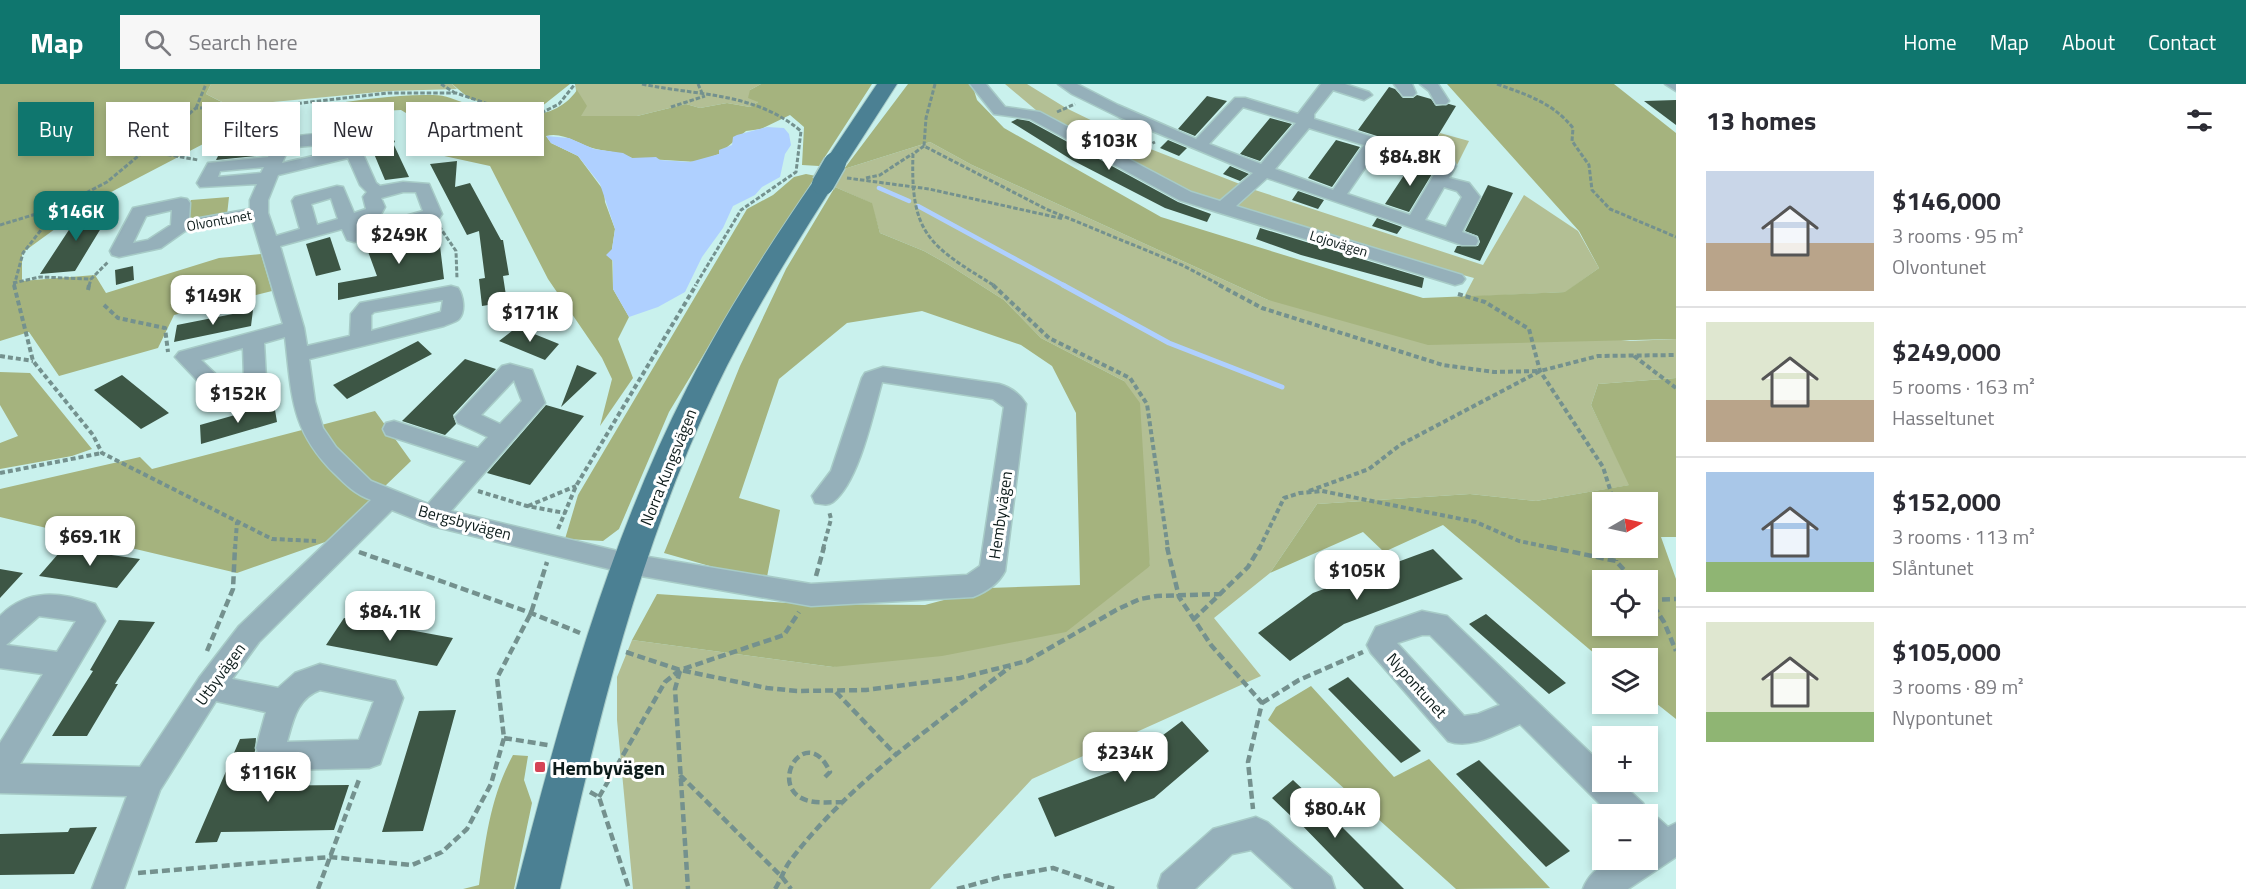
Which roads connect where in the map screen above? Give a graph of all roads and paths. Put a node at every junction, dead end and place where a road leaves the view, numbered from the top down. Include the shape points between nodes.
1 (206, 84) edge
2 (441, 84) edge
3 (575, 84) edge
4 (642, 84) edge
5 (698, 84) edge
6 (887, 84) edge
7 (935, 84) edge
8 (978, 84) edge
9 (1066, 84) edge
10 (1329, 84) edge
11 (1428, 84) edge
12 (1497, 84) edge
13 (1240, 92) dead end
14 (456, 93) junction
15 (702, 94) junction
16 (709, 95) junction
17 (1364, 95) dead end
18 (1089, 98) junction
19 (1441, 102) dead end
20 (671, 107) dead end
21 (196, 108) junction
22 (190, 113) edge
23 (1034, 115) junction
24 (1306, 117) junction
25 (1168, 133) junction
26 (312, 141) edge
27 (1374, 143) junction
28 (924, 146) junction
29 (1198, 146) junction
30 (913, 154) junction
31 (141, 156) edge
32 (179, 156) edge
33 (336, 156) edge
34 (356, 156) edge
35 (1116, 160) junction
36 (196, 167) dead end
37 (272, 170) junction
38 (1264, 172) junction
39 (821, 174) junction
40 (861, 179) junction
41 (1439, 180) junction
42 (912, 186) junction
43 (377, 192) junction
44 (1337, 196) junction
45 (259, 206) junction
46 (59, 207) junction
47 (1223, 208) junction
48 (433, 214) junction
49 (1074, 221) junction
50 (348, 222) junction
51 (1415, 223) junction
52 (0, 225) edge
53 (180, 227) junction
54 (310, 232) junction
55 (1451, 235) junction
56 (1676, 237) edge
57 (1469, 241) dead end
58 (270, 243) junction
59 (119, 251) junction
60 (1431, 270) junction
61 (91, 279) junction
62 (1455, 279) dead end
63 (13, 283) junction
64 (88, 290) dead end
65 (451, 292) junction
66 (104, 305) dead end
67 (294, 328) junction
68 (253, 339) junction
69 (360, 339) junction
70 (298, 355) junction
71 (1676, 355) edge
72 (0, 356) edge
73 (1633, 356) junction
74 (186, 357) junction
75 (33, 361) junction
76 (1540, 371) junction
77 (1676, 388) edge
78 (394, 429) dead end
79 (503, 435) dead end
80 (102, 453) junction
81 (483, 458) junction
82 (0, 473) edge
83 (576, 486) junction
84 (1305, 492) junction
85 (1611, 492) edge
86 (824, 496) dead end
87 (389, 498) junction
88 (527, 506) dead end
89 (432, 516) junction
90 (237, 522) junction
91 (555, 537) dead end
92 (325, 541) dead end
93 (350, 549) dead end
94 (548, 561) dead end
95 (1616, 561) joint
96 (630, 564) junction
97 (1625, 570) edge
98 (1221, 594) junction
99 (1179, 597) junction
100 (1658, 598) edge
101 (1676, 599) edge
102 (1658, 612) edge
103 (531, 613) junction
104 (1193, 620) junction
105 (0, 635) edge
106 (585, 635) dead end
107 (1381, 645) junction
108 (622, 651) dead end
109 (1676, 651) edge
110 (0, 656) edge
111 (1013, 665) junction
112 (62, 666) junction
113 (680, 670) junction
114 (206, 674) junction
115 (835, 692) junction
116 (284, 702) junction
117 (1262, 702) junction
118 (1522, 709) junction
119 (504, 738) junction
120 (574, 748) junction
121 (369, 754) junction
122 (896, 755) junction
123 (0, 770) edge
124 (680, 774) junction
125 (825, 777) dead end
126 (0, 778) edge
127 (148, 782) junction
128 (588, 792) dead end
129 (599, 796) junction
130 (845, 802) junction
131 (1622, 804) edge
132 (1256, 833) junction
133 (330, 857) junction
134 (1624, 870) edge
135 (782, 877) junction
136 (110, 882) edge
137 (318, 889) edge
138 (538, 889) edge
139 (629, 889) edge
140 (688, 889) edge
141 (775, 889) edge
142 (790, 889) edge
143 (957, 889) edge
144 (1114, 889) edge
145 (1176, 889) edge
146 (1319, 889) edge
147 (1599, 889) edge

1 - 21 path
2 - 14 path
3 - 14 path via 559,104 543,112 489,106
4 - 15 path
5 - 15 path
6 - 39 main road, Norra Kungsvägen
7 - 28 path
8 - 23 street, Lojovägen via 1000,111
9 - 18 street
10 - 17 street
10 - 24 street
11 - 19 street via 1436,89
12 - 56 path via 1561,113 1573,128 1572,141 1589,165 1592,190 1610,209
13 - 24 street
14 - 21 path via 388,93 276,106
15 - 16 path
16 - 20 path
16 - 39 path via 758,105 797,127
18 - 23 path via 1056,112
18 - 25 street
21 - 22 path
23 - 35 street, Lojovägen
24 - 27 street
24 - 29 street via 1240,101
24 - 38 street
25 - 29 street
25 - 35 path
26 - 37 street via 284,146
27 - 41 street via 1448,166
27 - 44 street
28 - 30 path
28 - 49 path
29 - 38 street
30 - 40 path via 879,175
30 - 42 path
31 - 46 path via 107,182
32 - 36 path via 198,159
33 - 37 street
34 - 43 street via 369,185
35 - 47 street, Lojovägen via 1185,196
37 - 45 street
38 - 44 street
38 - 47 street
39 - 40 path
39 - 83 path via 741,210
39 - 96 main road, Norra Kungsvägen via 706,380
40 - 42 path
41 - 51 street
41 - 55 street via 1463,187 1471,197
42 - 49 path
42 - 99 path via 916,213 928,235 948,257 996,287 1049,338 1130,378 1147,404 1166,542
43 - 48 street via 423,188
43 - 50 street via 372,197 374,212
44 - 51 street
45 - 53 street, Olvontunet
45 - 58 street, Bergsbyvägen
46 - 52 path
46 - 63 path via 22,253
47 - 60 street, Lojovägen
48 - 50 street via 354,236
48 - 65 path via 456,251 457,283
49 - 76 path via 1182,265 1262,308 1391,350 1465,369
50 - 54 street
50 - 54 street via 338,191 301,201
51 - 55 street
53 - 59 street, Olvontunet via 154,244
53 - 59 street, Olvontunet via 181,203 140,212
54 - 58 street
55 - 57 street
58 - 67 street, Bergsbyvägen
59 - 61 path
60 - 62 street, Lojovägen
60 - 76 path via 1442,287 1485,302 1529,329
61 - 63 path via 40,277
61 - 64 path
63 - 75 path
65 - 69 street via 451,315
65 - 69 street via 367,307 361,314
66 - 74 path via 118,318 165,328 167,351
67 - 68 street
67 - 70 street, Bergsbyvägen
68 - 74 street
68 - 74 street via 255,379 220,391
69 - 70 street
70 - 87 street, Bergsbyvägen via 312,430 328,453 363,487
71 - 73 path
72 - 75 path
73 - 76 path via 1598,356
73 - 77 path
75 - 80 path via 93,435
76 - 84 path via 1400,445 1369,469
76 - 85 path via 1603,468
78 - 81 street
79 - 81 street
80 - 82 path
80 - 90 path
81 - 89 street
83 - 88 path
83 - 91 path
84 - 95 path via 1476,522 1519,541
84 - 98 path via 1284,498 1248,567
86 - 96 street, Hembyvägen via 842,474 873,378 884,374 999,392 1015,404 992,572 973,586 812,595
87 - 89 street, Bergsbyvägen
87 - 114 street, Utbyvägen
89 - 96 street, Bergsbyvägen
90 - 92 path via 272,539
90 - 114 path via 233,590
93 - 103 path
94 - 103 path
95 - 97 path
96 - 120 main road, Norra Kungsvägen
98 - 99 path
98 - 104 path
99 - 104 path
99 - 111 path via 1140,599 1027,662
100 - 101 path
102 - 109 path
103 - 106 path
103 - 119 path via 497,678
104 - 117 path
105 - 112 street via 19,613 39,603 86,612 91,621
107 - 117 path via 1299,680
107 - 118 street, Nypontunet via 1458,731 1480,727
107 - 118 street, Nypontunet via 1386,635 1422,623 1437,624
108 - 113 path
110 - 112 street
111 - 115 path via 929,683
111 - 122 path
112 - 123 street
113 - 115 path via 767,688
113 - 124 path via 675,689
113 - 129 path via 665,682
114 - 116 street
114 - 127 street, Utbyvägen
115 - 122 path
116 - 121 street via 271,748 275,754
116 - 121 street via 305,682 320,677 386,690 389,698
117 - 132 path via 1248,762
118 - 131 street, Nypontunet
119 - 120 path
119 - 133 path via 491,784 467,829 442,852 412,865
120 - 138 main road, Norra Kungsvägen
121 - 133 path
122 - 130 path
124 - 135 path
124 - 140 path
125 - 130 path via 830,772 828,762 820,753 809,751 799,755 790,767 789,777 796,795 810,801
126 - 127 street
127 - 136 street, Utbyvägen
128 - 129 path
129 - 139 path
130 - 135 path via 788,863
132 - 145 street via 1224,840 1174,886
132 - 146 street
133 - 136 path
133 - 137 path
134 - 147 street
135 - 141 path
135 - 142 path
143 - 144 path via 1053,868

